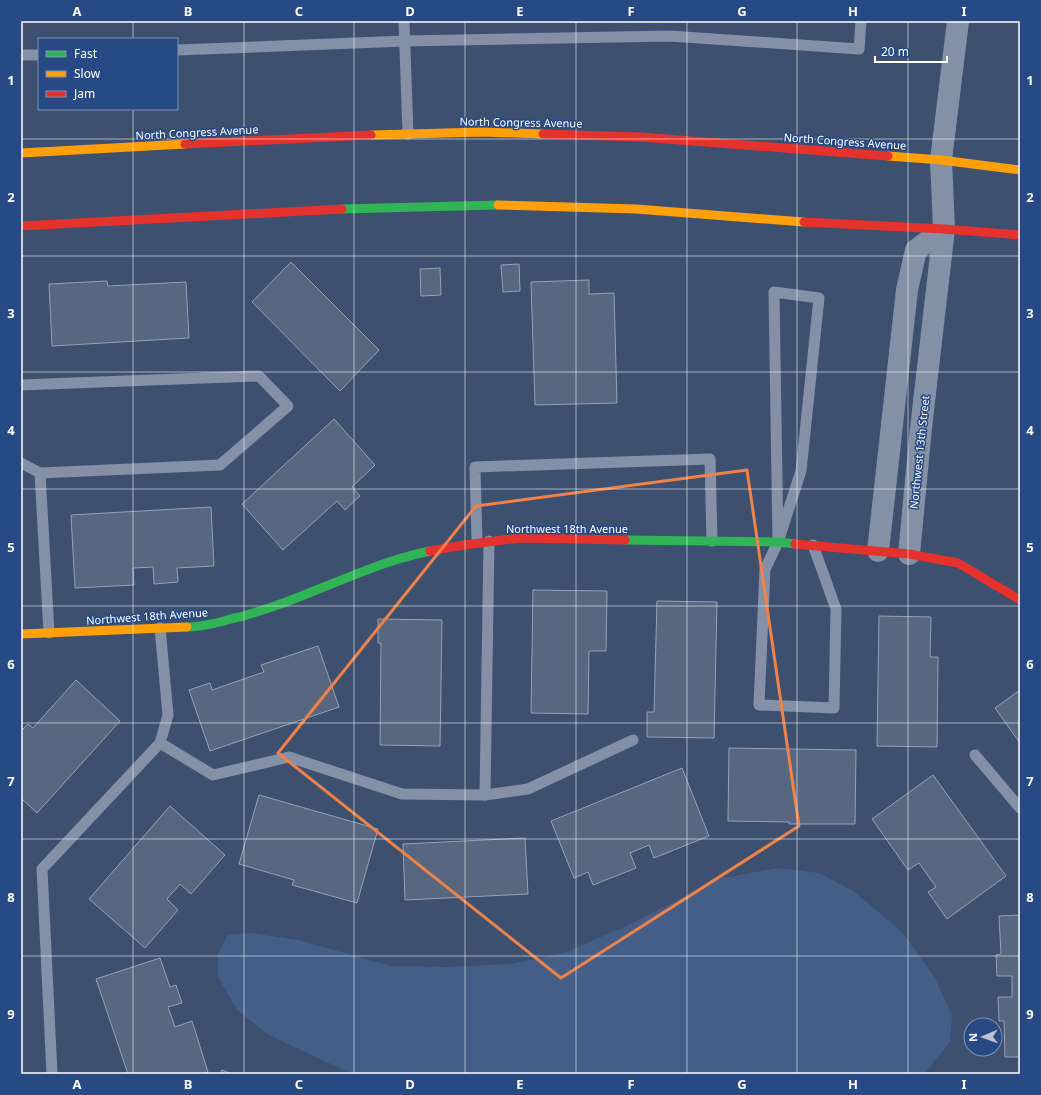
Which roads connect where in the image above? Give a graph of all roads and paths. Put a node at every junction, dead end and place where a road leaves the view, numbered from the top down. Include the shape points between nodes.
1 (404, 21) edge
2 (861, 21) edge
3 (958, 21) edge
4 (405, 41) junction
5 (178, 50) edge
6 (38, 54) edge
7 (21, 55) edge
8 (408, 134) junction
9 (21, 153) edge
10 (941, 160) junction
11 (1020, 170) edge
12 (21, 226) edge
13 (944, 228) junction
14 (1020, 235) edge
15 (21, 386) edge
16 (21, 464) edge
17 (40, 472) junction
18 (489, 541) junction
19 (712, 541) junction
20 (477, 542) junction
21 (778, 542) junction
22 (813, 546) junction
23 (878, 551) junction
24 (909, 554) junction
25 (1020, 600) edge
26 (160, 628) junction
27 (49, 633) junction
28 (21, 634) edge
29 (633, 740) dead end
30 (160, 743) junction
31 (975, 755) dead end
32 (485, 794) junction
33 (1020, 808) edge
34 (52, 1074) edge

1 - 4 lane
2 - 4 lane via 859,48 670,36
3 - 10 street, Northwest 13th Street
4 - 5 lane
4 - 8 lane
6 - 7 lane
8 - 9 main road, North Congress Avenue
8 - 10 main road, North Congress Avenue via 483,132 640,137
10 - 11 main road, North Congress Avenue
10 - 13 street, Northwest 13th Street
12 - 13 main road via 337,209 483,205 636,210
13 - 14 main road
13 - 23 street via 916,250 906,290
13 - 24 street, Northwest 13th Street
15 - 17 lane via 259,376 288,406 220,465
16 - 17 lane
17 - 27 lane
18 - 19 main road, Northwest 18th Avenue via 519,538
18 - 20 main road, Northwest 18th Avenue
18 - 32 lane
19 - 20 lane via 710,459 475,467
19 - 21 main road, Northwest 18th Avenue
20 - 26 main road, Northwest 18th Avenue via 374,566 278,605 216,623 194,627
21 - 21 lane via 801,472 819,298 774,292
21 - 22 main road, Northwest 18th Avenue
21 - 22 lane via 765,569 759,705 834,708 836,609
22 - 23 main road, Northwest 18th Avenue
23 - 24 main road, Northwest 18th Avenue
24 - 25 main road via 958,563
26 - 27 main road, Northwest 18th Avenue
26 - 30 lane via 168,715
27 - 28 main road, Northwest 18th Avenue
29 - 32 lane via 528,789
30 - 32 lane via 213,774 289,757 402,794
30 - 34 lane via 42,868
31 - 33 lane

